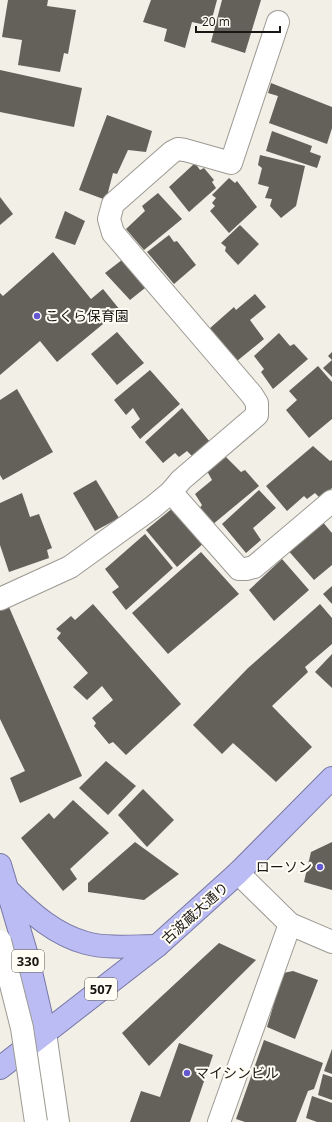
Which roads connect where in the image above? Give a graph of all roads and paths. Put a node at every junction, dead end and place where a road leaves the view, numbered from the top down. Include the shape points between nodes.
1 (278, 22) dead end
2 (171, 492) junction
3 (332, 501) edge
4 (0, 599) edge
5 (332, 778) edge
6 (0, 864) edge
7 (238, 873) junction
8 (8, 890) junction
9 (290, 924) junction
10 (0, 941) edge
11 (332, 942) edge
12 (157, 946) junction
13 (0, 1000) edge
14 (45, 1033) junction
15 (0, 1068) edge
16 (21, 1122) edge
17 (36, 1122) edge
18 (58, 1122) edge
19 (219, 1122) edge

1 - 2 street via 231,163 185,150 172,152 113,204 110,211 109,219 113,233 257,403 257,415
2 - 3 street via 239,569 254,567
2 - 4 street via 70,567
5 - 7 highway, 古波蔵大通り / 507
6 - 8 highway, 330
7 - 9 street
7 - 12 highway, 古波蔵大通り / 507
8 - 12 highway via 36,917 75,939 105,946
8 - 14 highway, 330 via 28,958
9 - 11 street
9 - 19 street
10 - 17 street, bridge via 22,1028
12 - 14 highway, 古波蔵大通り / 507
13 - 16 street via 12,1053
14 - 15 highway, 古波蔵大通り
14 - 18 street

